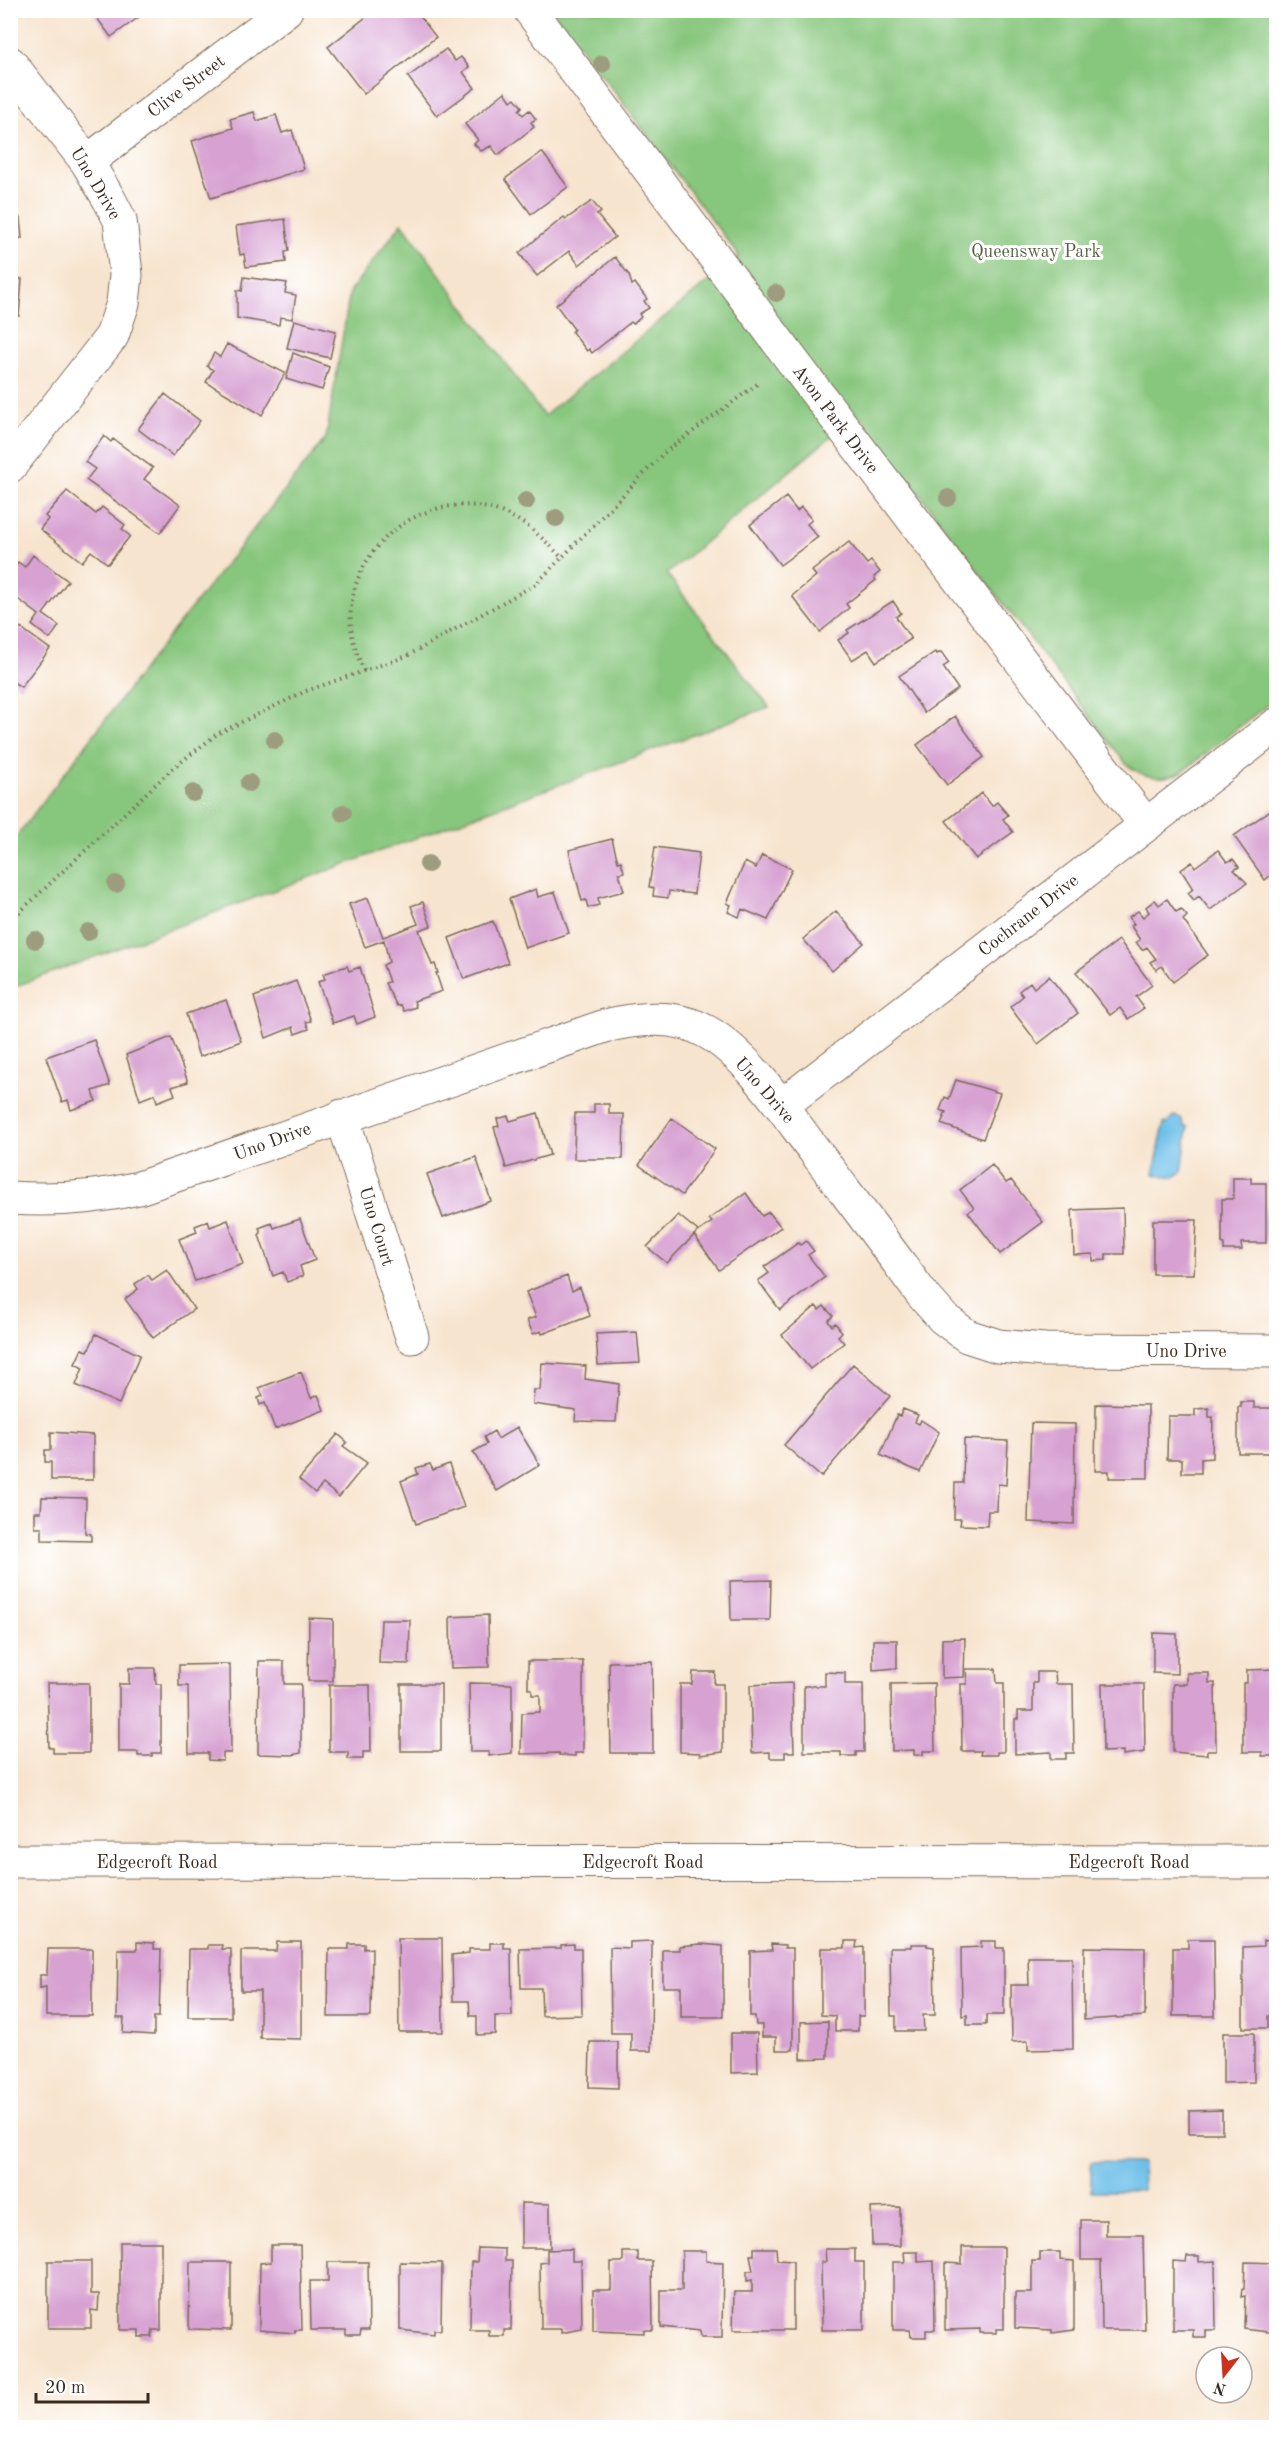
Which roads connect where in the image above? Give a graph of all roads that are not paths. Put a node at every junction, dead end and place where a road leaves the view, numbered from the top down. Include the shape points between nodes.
1 (286, 10) edge
2 (530, 10) edge
3 (10, 63) edge
4 (87, 162) junction
5 (10, 466) edge
6 (1276, 726) edge
7 (1146, 825) junction
8 (781, 1106) junction
9 (342, 1116) junction
10 (10, 1198) edge
11 (412, 1337) dead end
12 (1276, 1351) edge
13 (10, 1861) edge
14 (1276, 1862) edge

1 - 4 street, Clive Street
2 - 7 street, Avon Park Drive
3 - 4 street, Uno Drive
4 - 5 street, Uno Drive via 120,220 126,275 123,303 112,336
6 - 7 street, Cochrane Drive
7 - 8 street, Cochrane Drive
8 - 9 street, Uno Drive via 740,1058 707,1032 672,1020 638,1018 604,1026
8 - 12 street, Uno Drive via 921,1293 943,1318 967,1336 998,1346 1045,1350
9 - 10 street, Uno Drive via 139,1188 71,1199
9 - 11 street, Uno Court
13 - 14 street, Edgecroft Road

